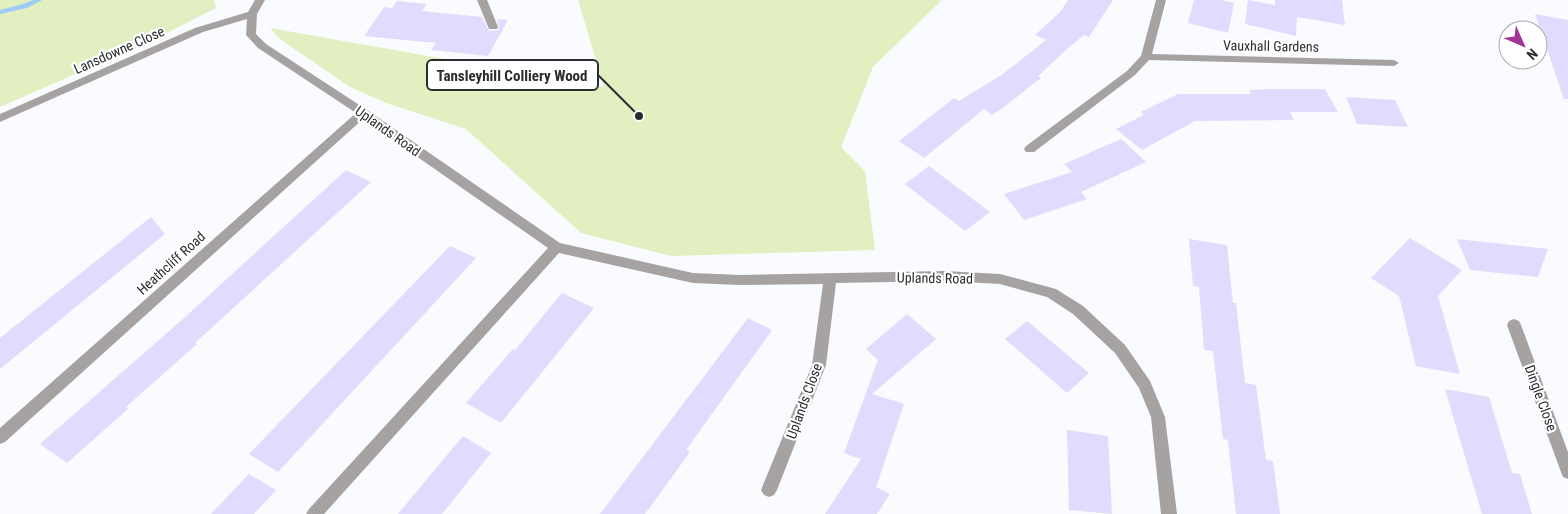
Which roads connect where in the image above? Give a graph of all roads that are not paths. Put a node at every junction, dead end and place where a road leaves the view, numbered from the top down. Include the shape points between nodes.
1 (260, 0) edge
2 (482, 0) edge
3 (1161, 0) edge
4 (252, 14) junction
5 (493, 27) dead end
6 (1146, 57) junction
7 (1394, 63) dead end
8 (363, 113) junction
9 (0, 118) edge
10 (1030, 149) dead end
11 (556, 246) junction
12 (830, 278) junction
13 (1514, 325) dead end
14 (0, 437) edge
15 (1568, 472) edge
16 (769, 490) dead end
17 (314, 514) edge
18 (1169, 514) edge

1 - 4 street
2 - 5 street
3 - 6 street
4 - 8 street, Uplands Road via 252,34 262,46
4 - 9 street, Lansdowne Close via 199,30
6 - 7 street, Vauxhall Gardens
6 - 10 street via 1131,73
8 - 11 street, Uplands Road
8 - 14 street, Heathcliff Road
11 - 12 street, Uplands Road via 595,258 693,278
11 - 17 street
12 - 16 street, Uplands Close via 819,365
12 - 18 street, Uplands Road via 945,276 1000,279 1051,293 1078,310 1120,349 1145,385 1158,417
13 - 15 street, Dingle Close

